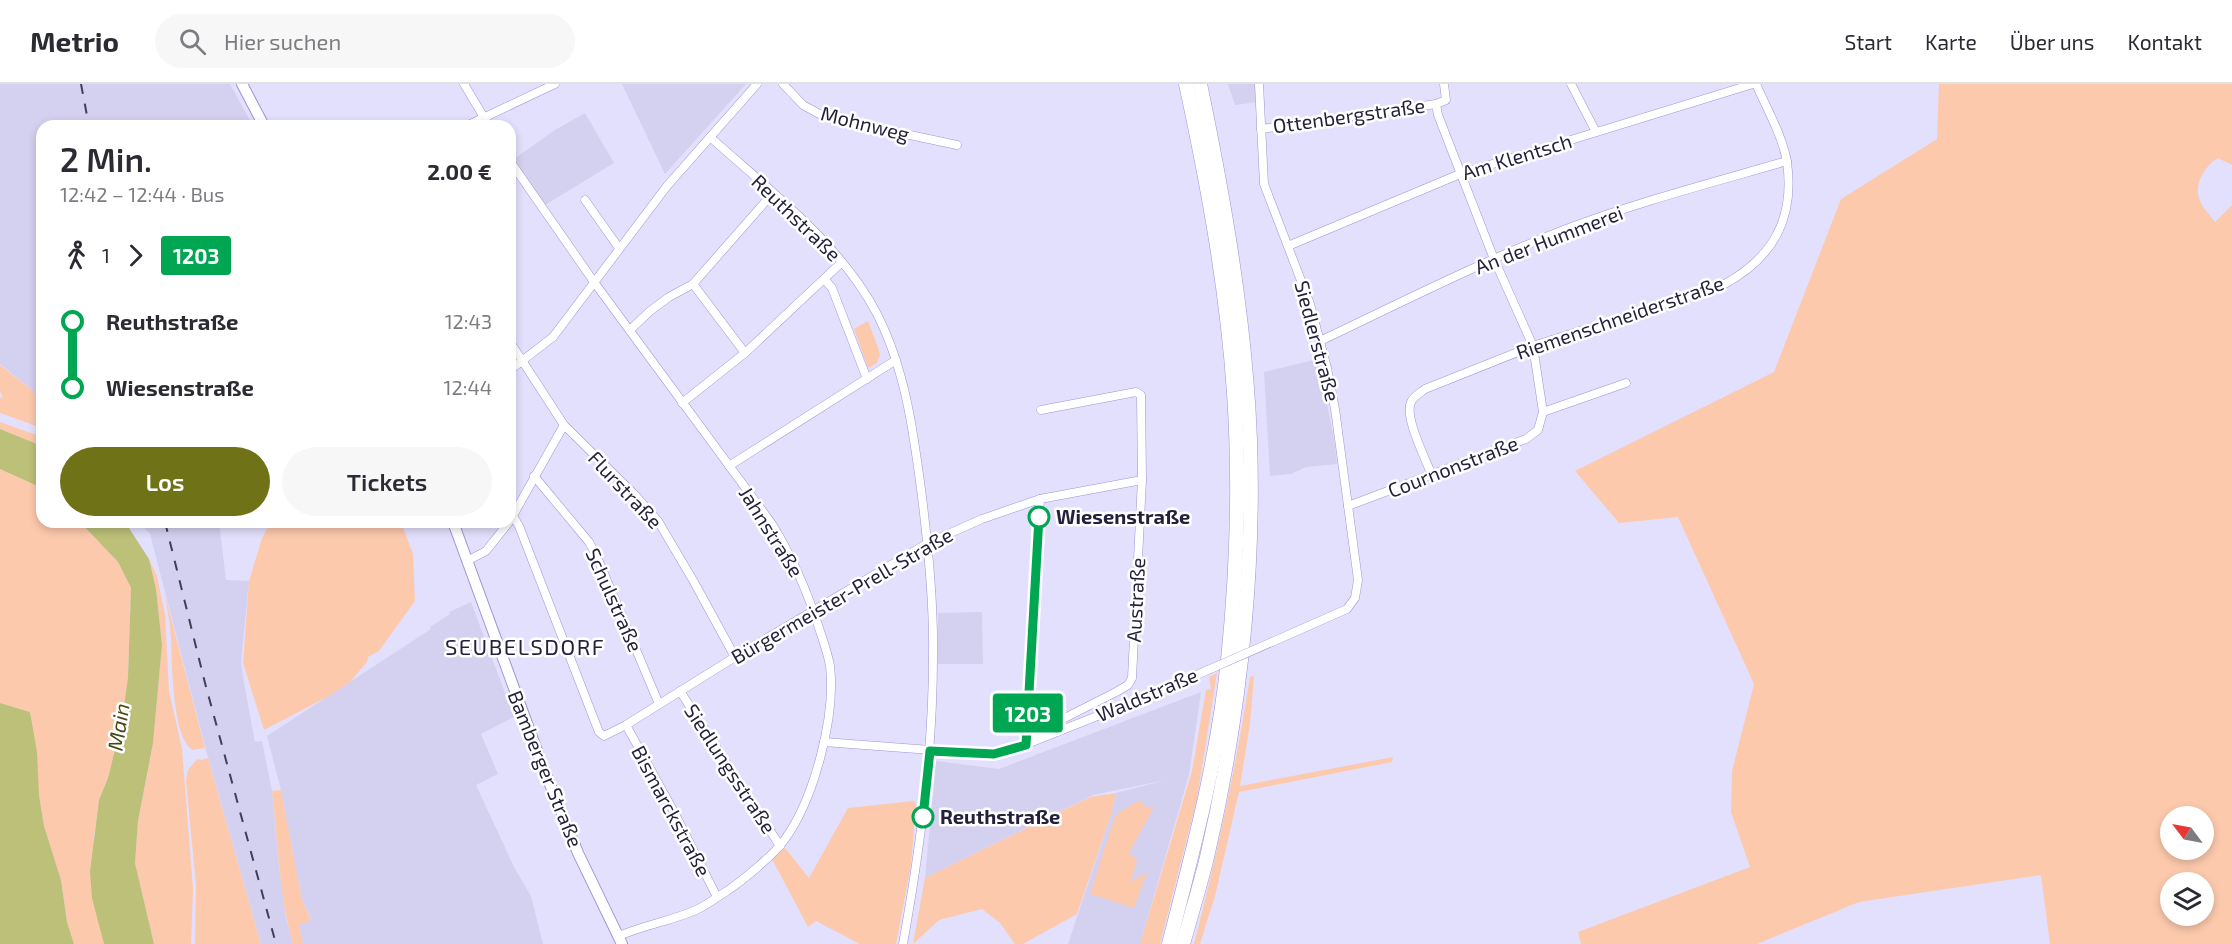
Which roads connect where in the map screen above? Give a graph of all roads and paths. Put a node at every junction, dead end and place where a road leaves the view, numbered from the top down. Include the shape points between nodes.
1 (242, 84) edge
2 (464, 84) edge
3 (555, 84) edge
4 (757, 84) edge
5 (783, 84) edge
6 (1186, 84) edge
7 (1200, 84) edge
8 (1259, 84) edge
9 (1444, 84) edge
10 (1571, 84) edge
11 (1755, 84) edge
12 (1436, 104) junction
13 (261, 120) edge
14 (485, 120) edge
15 (490, 120) edge
16 (1262, 129) junction
17 (1596, 132) junction
18 (710, 137) junction
19 (957, 145) dead end
20 (1787, 161) junction
21 (1460, 174) junction
22 (516, 177) edge
23 (773, 193) junction
24 (585, 200) dead end
25 (1288, 246) junction
26 (619, 248) junction
27 (1494, 259) junction
28 (842, 262) junction
29 (825, 280) junction
30 (594, 282) junction
31 (693, 284) junction
32 (630, 330) junction
33 (1320, 340) junction
34 (1533, 345) junction
35 (516, 351) edge
36 (745, 353) junction
37 (896, 360) junction
38 (523, 362) junction
39 (516, 366) edge
40 (867, 379) junction
41 (1626, 383) dead end
42 (682, 403) junction
43 (1041, 410) dead end
44 (1543, 412) junction
45 (564, 425) junction
46 (729, 466) junction
47 (1432, 476) junction
48 (534, 477) junction
49 (1142, 480) junction
50 (1040, 499) junction
51 (1348, 506) junction
52 (516, 510) edge
53 (516, 523) edge
54 (455, 528) edge
55 (504, 528) edge
56 (928, 543) junction
57 (467, 561) junction
58 (1353, 602) joint
59 (813, 610) junction
60 (735, 657) junction
61 (680, 691) junction
62 (659, 704) junction
63 (626, 725) junction
64 (824, 742) junction
65 (1026, 745) junction
66 (930, 751) junction
67 (780, 846) junction
68 (717, 897) junction
69 (621, 940) edge
70 (903, 944) edge
71 (1169, 944) edge
72 (1183, 944) edge

1 - 13 street
2 - 14 street
3 - 15 street
4 - 18 street
5 - 19 street, Mohnweg via 803,105 825,117
6 - 71 highway via 1211,209 1228,332 1234,405 1235,528 1228,661 1213,762
7 - 72 highway via 1225,205 1242,329 1248,390 1249,526 1241,663 1226,760 1207,857
8 - 16 street, Siedlerstraße
9 - 12 street, Ottenbergstraße via 1446,100
10 - 17 street
11 - 17 street, Am Klentsch
11 - 20 street, Riemenschneiderstraße
12 - 16 street, Ottenbergstraße
12 - 21 street
16 - 25 street, Siedlerstraße via 1264,184
17 - 21 street, Am Klentsch
18 - 23 street, Reuthstraße
18 - 26 street
20 - 27 street, An der Hummerei via 1664,196
20 - 34 street, Riemenschneiderstraße via 1787,198 1781,227 1754,266 1701,293
21 - 25 street, Am Klentsch
21 - 27 street
22 - 30 street, Jahnstraße
23 - 28 street, Reuthstraße
23 - 31 street
24 - 26 street
25 - 33 street, Siedlerstraße
26 - 30 street
27 - 33 street, An der Hummerei
27 - 34 street
28 - 29 street
28 - 37 street, Reuthstraße via 876,313
29 - 36 street
29 - 40 street via 832,288
30 - 32 street, Jahnstraße
30 - 38 street via 553,337
31 - 32 street via 669,297
31 - 36 street
32 - 42 street, Jahnstraße
33 - 51 street, Siedlerstraße via 1335,409
34 - 44 street
34 - 47 street, Riemenschneiderstraße via 1416,395 1409,416
35 - 38 street, Flurstraße
36 - 42 street
37 - 40 street
37 - 56 street, Reuthstraße via 908,404
38 - 39 street
38 - 45 street, Flurstraße
40 - 46 street
41 - 44 street
42 - 46 street, Jahnstraße
43 - 49 street, Austraße via 1136,392 1141,395
44 - 47 street, Cournonstraße via 1538,430 1526,439
45 - 48 street
45 - 60 street, Flurstraße via 658,521
46 - 59 street, Jahnstraße via 790,553
47 - 51 street, Cournonstraße
48 - 52 street
48 - 62 street, Schulstraße via 589,542
49 - 50 street, Bürgermeister-Prell-Straße
49 - 65 street, Austraße via 1132,678 1116,692 1042,729
50 - 56 street, Bürgermeister-Prell-Straße
50 - 65 street
51 - 58 street, Siedlerstraße via 1358,580
53 - 63 street, Bürgermeister-Prell-Straße via 599,732 604,736
54 - 57 street, Bamberger Straße
55 - 57 street via 486,552
56 - 59 street, Bürgermeister-Prell-Straße
56 - 66 street, Reuthstraße via 933,656
57 - 69 street, Bamberger Straße via 578,854
58 - 65 street, Waldstraße, bridge via 1338,614
59 - 60 street, Bürgermeister-Prell-Straße
59 - 64 street, Jahnstraße via 830,664 830,711
60 - 61 street, Bürgermeister-Prell-Straße
61 - 62 street, Bürgermeister-Prell-Straße
61 - 67 street, Siedlungsstraße
62 - 63 street, Bürgermeister-Prell-Straße
63 - 68 street, Bismarckstraße
64 - 66 street, Waldstraße
64 - 67 street, Jahnstraße via 799,815
65 - 66 street, Waldstraße via 994,754
66 - 70 street, Reuthstraße
67 - 68 street, Jahnstraße
68 - 69 street, Jahnstraße

